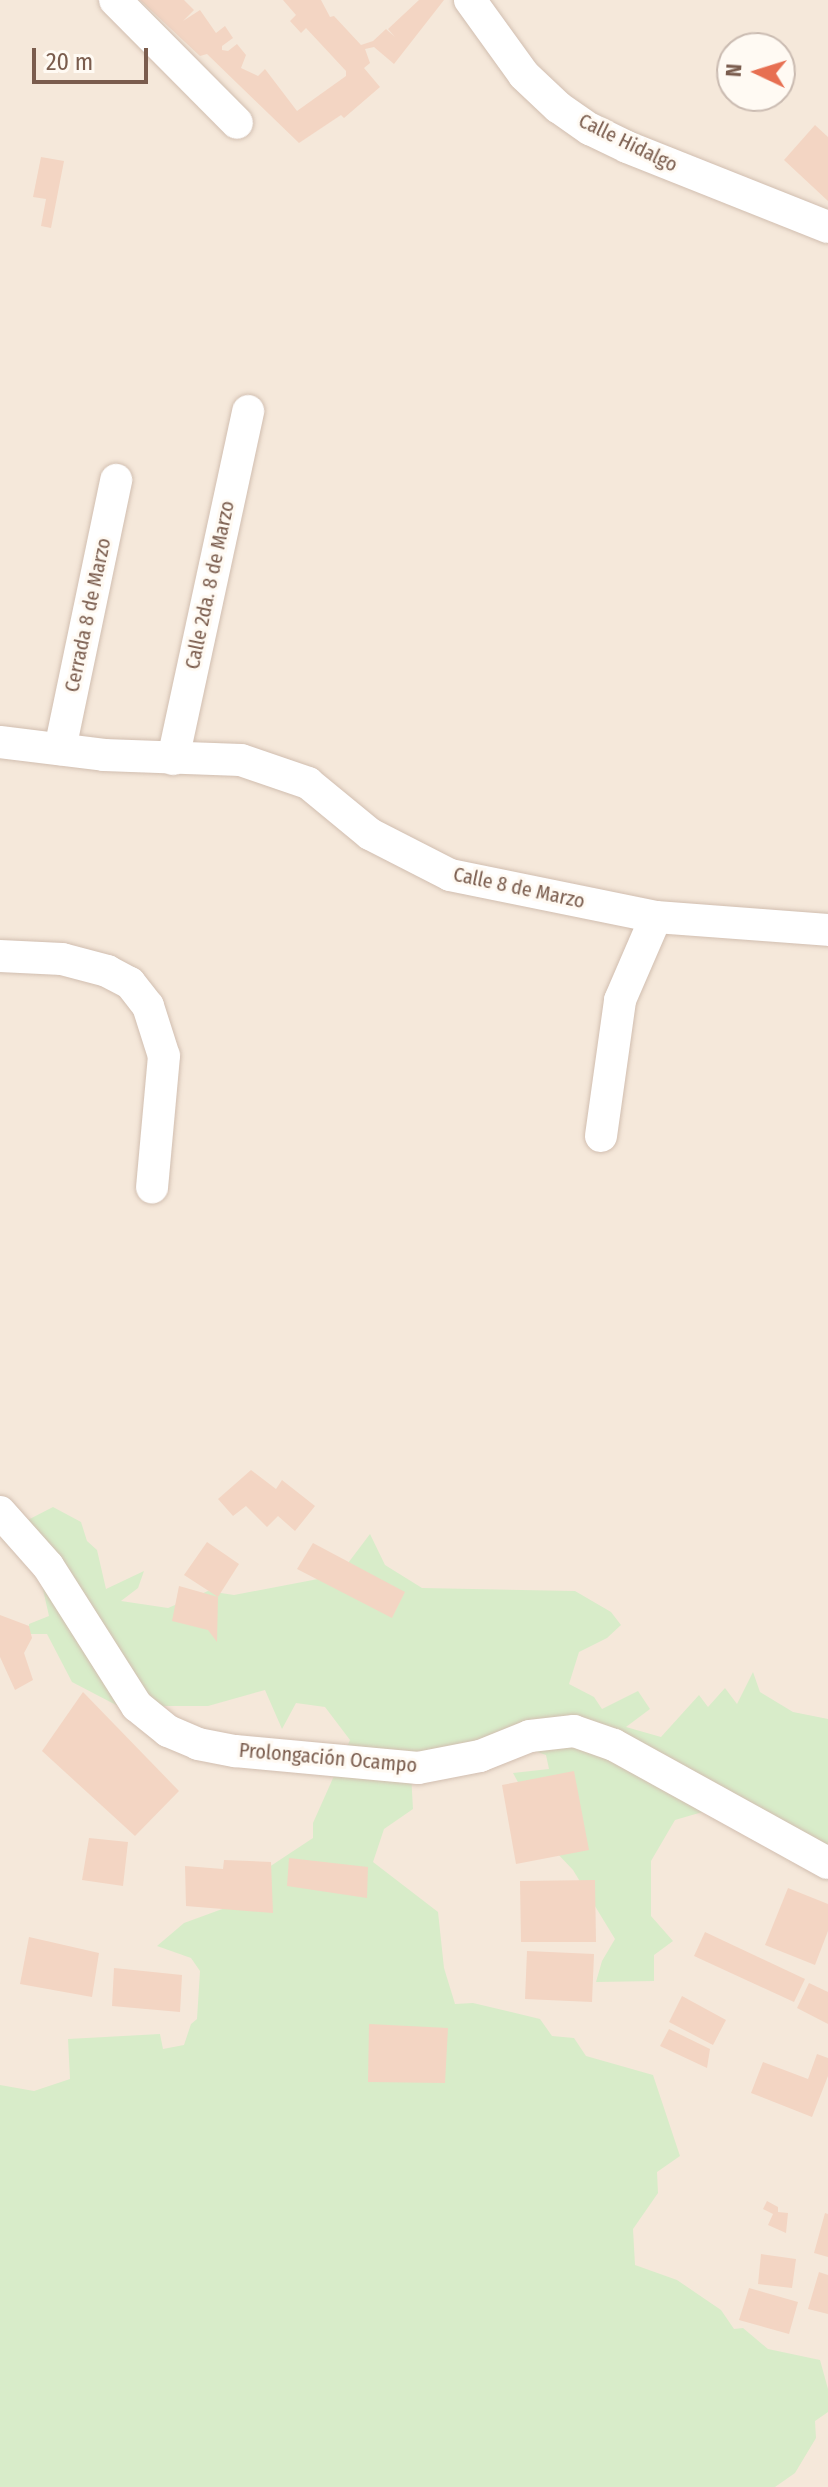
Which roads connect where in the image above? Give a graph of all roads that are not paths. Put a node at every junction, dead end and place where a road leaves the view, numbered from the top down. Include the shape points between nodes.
1 (115, 0) edge
2 (470, 0) edge
3 (237, 123) dead end
4 (828, 227) edge
5 (248, 411) dead end
6 (116, 480) dead end
7 (0, 742) edge
8 (60, 749) junction
9 (173, 759) junction
10 (656, 917) junction
11 (828, 930) edge
12 (0, 956) edge
13 (601, 1136) dead end
14 (152, 1187) dead end
15 (0, 1512) edge
16 (828, 1863) edge

1 - 3 street
2 - 4 street, Calle Hidalgo via 524,75 590,129
5 - 9 street, Calle 2da. 8 de Marzo
6 - 8 street, Cerrada 8 de Marzo
7 - 8 street, Calle 8 de Marzo
8 - 9 street, Calle 8 de Marzo
9 - 10 street, Calle 8 de Marzo via 241,760 285,773 308,783 370,834 450,875
10 - 11 street, Calle 8 de Marzo
10 - 13 street via 620,1000
12 - 14 street via 62,959 107,971 130,983 148,1006 164,1056
15 - 16 street, Prolongación Ocampo via 48,1566 137,1706 168,1731 198,1744 418,1768 480,1756 530,1736 574,1731 614,1745

